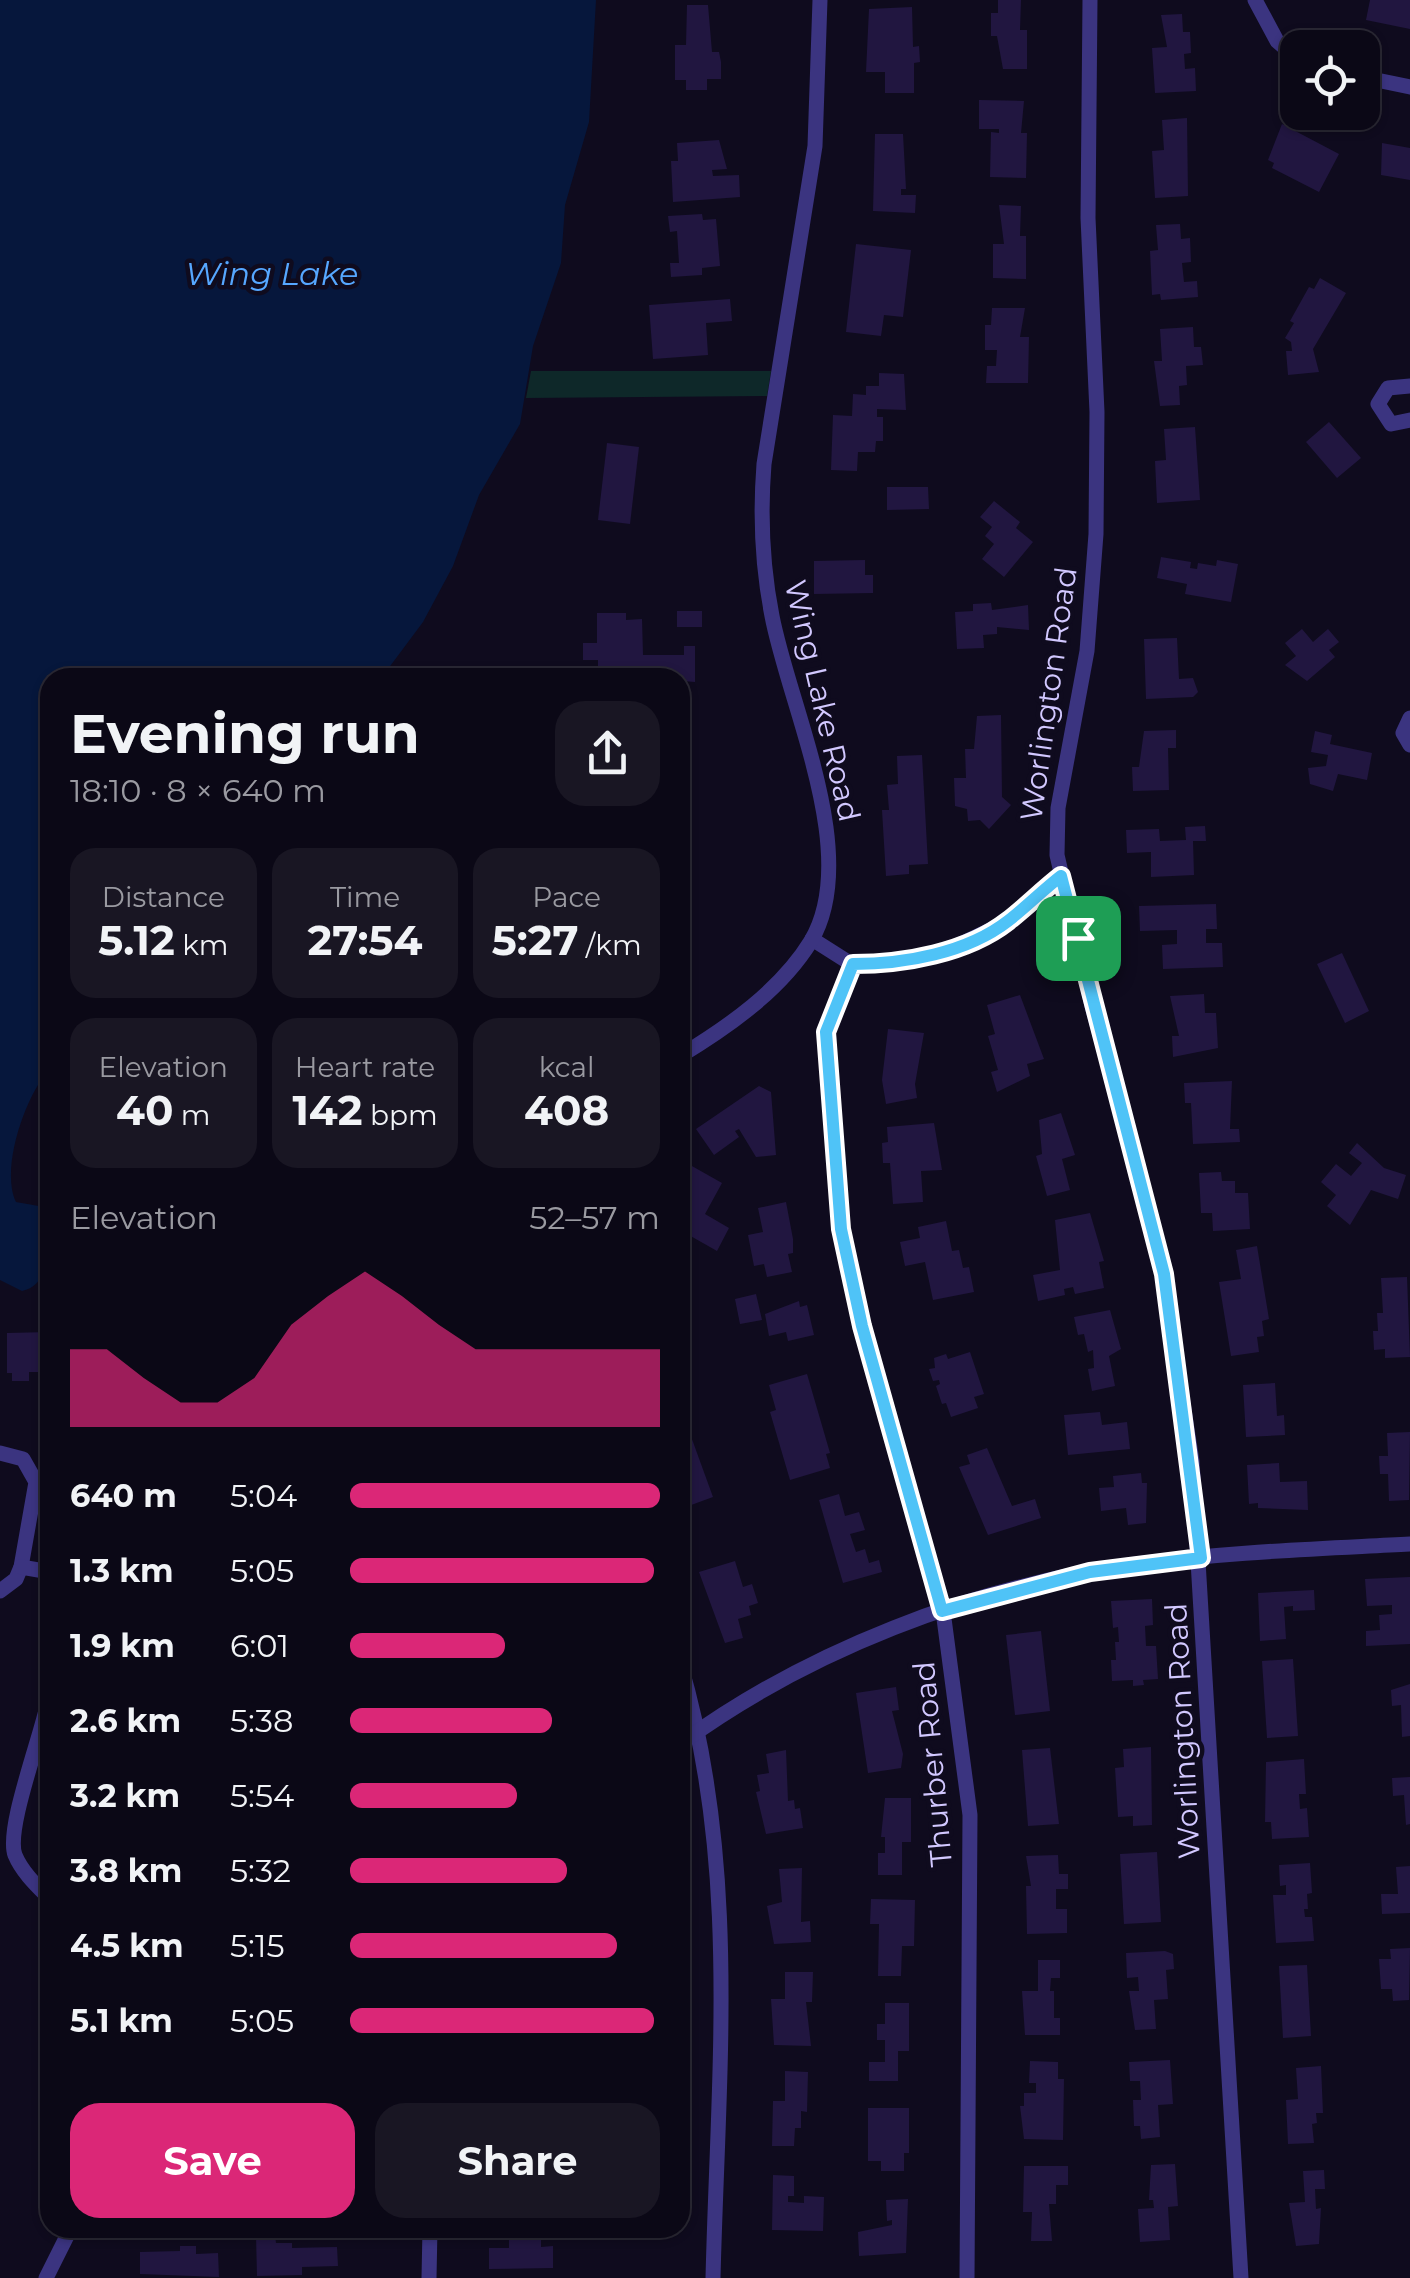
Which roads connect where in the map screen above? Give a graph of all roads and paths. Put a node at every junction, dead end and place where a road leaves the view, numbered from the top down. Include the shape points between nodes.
1 (820, 0) edge
2 (1090, 0) edge
3 (1256, 0) edge
4 (1280, 43) edge
5 (1380, 81) edge
6 (1410, 87) edge
7 (1410, 386) edge
8 (1410, 420) edge
9 (1410, 718) edge
10 (1410, 745) edge
11 (1061, 876) junction
12 (812, 939) junction
13 (853, 964) junction
14 (690, 1049) edge
15 (0, 1452) edge
16 (1410, 1544) edge
17 (1201, 1558) junction
18 (21, 1567) junction
19 (40, 1570) edge
20 (0, 1592) edge
21 (942, 1611) junction
22 (690, 1701) edge
23 (698, 1732) junction
24 (690, 1737) edge
25 (40, 1743) edge
26 (40, 1887) edge
27 (66, 2238) edge
28 (430, 2238) edge
29 (46, 2278) edge
30 (429, 2278) edge
31 (714, 2278) edge
32 (966, 2278) edge
33 (1242, 2278) edge

1 - 12 street, Wing Lake Road via 815,146 761,516 772,616 823,822 826,896
2 - 11 street, Worlington Road via 1096,534 1087,651 1058,808
3 - 4 street
5 - 6 street
7 - 8 street via 1388,388 1378,404 1390,424
9 - 10 street via 1403,734
11 - 13 street via 1008,922 968,944 888,963
11 - 17 street, Worlington Road via 1164,1274
12 - 13 street
12 - 14 street, Wing Lake Road via 760,999
13 - 21 street, Thurber Road via 826,1032 841,1229
15 - 18 street via 23,1459 36,1482
16 - 17 street
17 - 21 street via 1090,1572
17 - 33 street, Worlington Road
18 - 19 street
18 - 20 street
21 - 23 street via 796,1674
21 - 32 street, Thurber Road via 970,1815
22 - 23 street
23 - 24 street
23 - 31 street via 724,1980
25 - 26 street via 12,1833 16,1857
27 - 29 street
28 - 30 street

